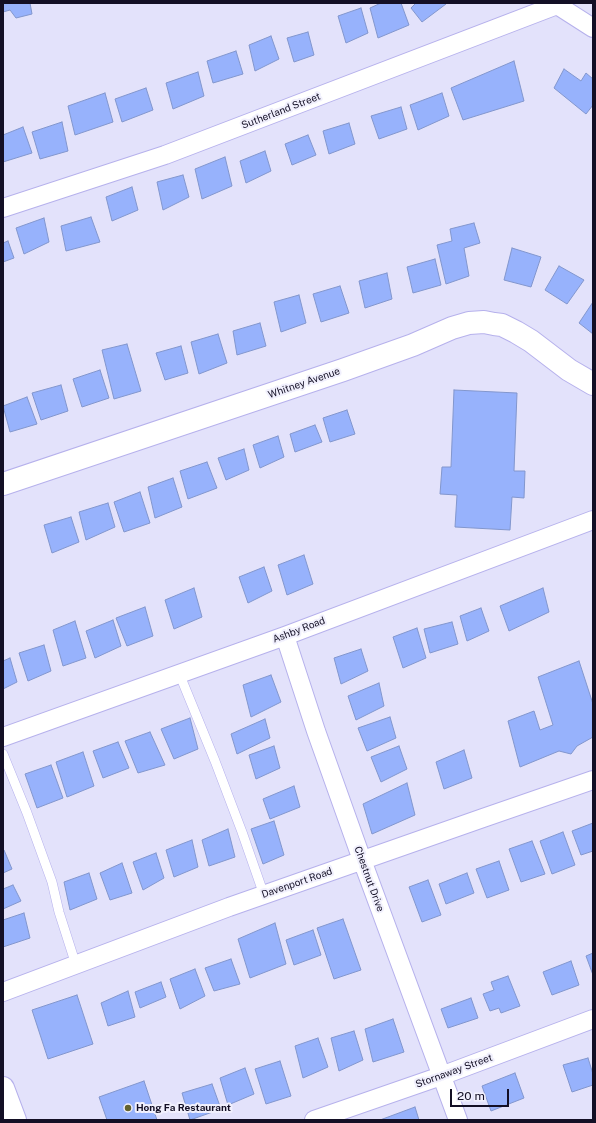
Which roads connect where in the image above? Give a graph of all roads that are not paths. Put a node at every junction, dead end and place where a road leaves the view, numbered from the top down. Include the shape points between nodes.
1 (555, 4) edge
2 (593, 28) edge
3 (3, 208) edge
4 (593, 384) edge
5 (3, 484) edge
6 (593, 520) edge
7 (284, 636) junction
8 (179, 673) junction
9 (3, 737) edge
10 (3, 754) edge
11 (593, 780) edge
12 (362, 860) junction
13 (264, 895) junction
14 (76, 965) junction
15 (3, 992) edge
16 (593, 1019) edge
17 (441, 1076) junction
18 (3, 1088) edge
19 (15, 1120) edge
20 (314, 1120) edge
21 (458, 1120) edge

1 - 2 street
1 - 3 street, Sutherland Street via 165,156
4 - 5 street, Whitney Avenue via 516,332 494,324 469,323 343,370
6 - 7 street, Ashby Road
7 - 8 street, Ashby Road
7 - 12 street, Chestnut Drive
8 - 9 street, Ashby Road
8 - 13 lane via 215,761
10 - 14 lane via 52,882
11 - 12 street, Davenport Road
12 - 13 street, Davenport Road
12 - 17 street, Chestnut Drive
13 - 14 street, Davenport Road
14 - 15 street, Davenport Road
16 - 17 street, Stornaway Street
17 - 20 street, Stornaway Street
17 - 21 street, Chestnut Drive
18 - 19 street

